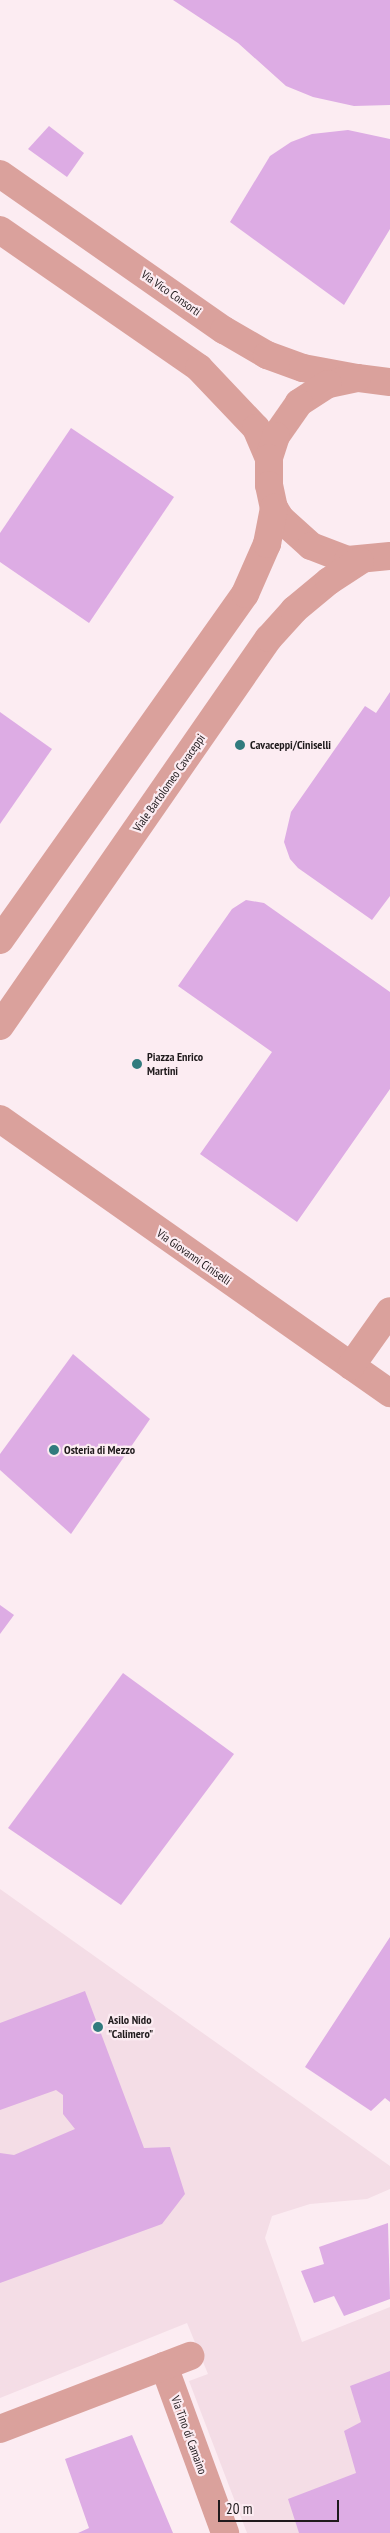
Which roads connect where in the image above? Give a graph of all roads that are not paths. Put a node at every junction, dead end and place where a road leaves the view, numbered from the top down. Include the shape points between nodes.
1 (0, 174) edge
2 (0, 230) edge
3 (390, 359) edge
4 (357, 378) junction
5 (390, 382) edge
6 (269, 458) junction
7 (274, 508) junction
8 (390, 556) edge
9 (360, 561) junction
10 (0, 940) edge
11 (0, 1026) edge
12 (0, 1119) edge
13 (390, 1311) edge
14 (351, 1366) junction
15 (390, 1393) edge
16 (190, 2356) dead end
17 (164, 2366) junction
18 (0, 2430) edge
19 (225, 2533) edge

1 - 4 street, Via Vico Consorti via 224,330 267,355 303,368
2 - 6 street via 199,368 256,428
3 - 4 street
4 - 5 street, Via Vico Consorti
4 - 6 street via 328,384 299,403 285,418
6 - 7 street via 269,485
7 - 9 street via 281,520 311,546 334,557
7 - 10 street via 265,551 245,594
8 - 9 street
9 - 11 street, Viale Bartolomeo Cavaceppi via 322,586 269,638
12 - 14 street, Via Giovanni Ciniselli
13 - 14 street
14 - 15 street, Via Giovanni Ciniselli
16 - 17 street
17 - 18 street
17 - 19 street, Via Tino di Camaino

